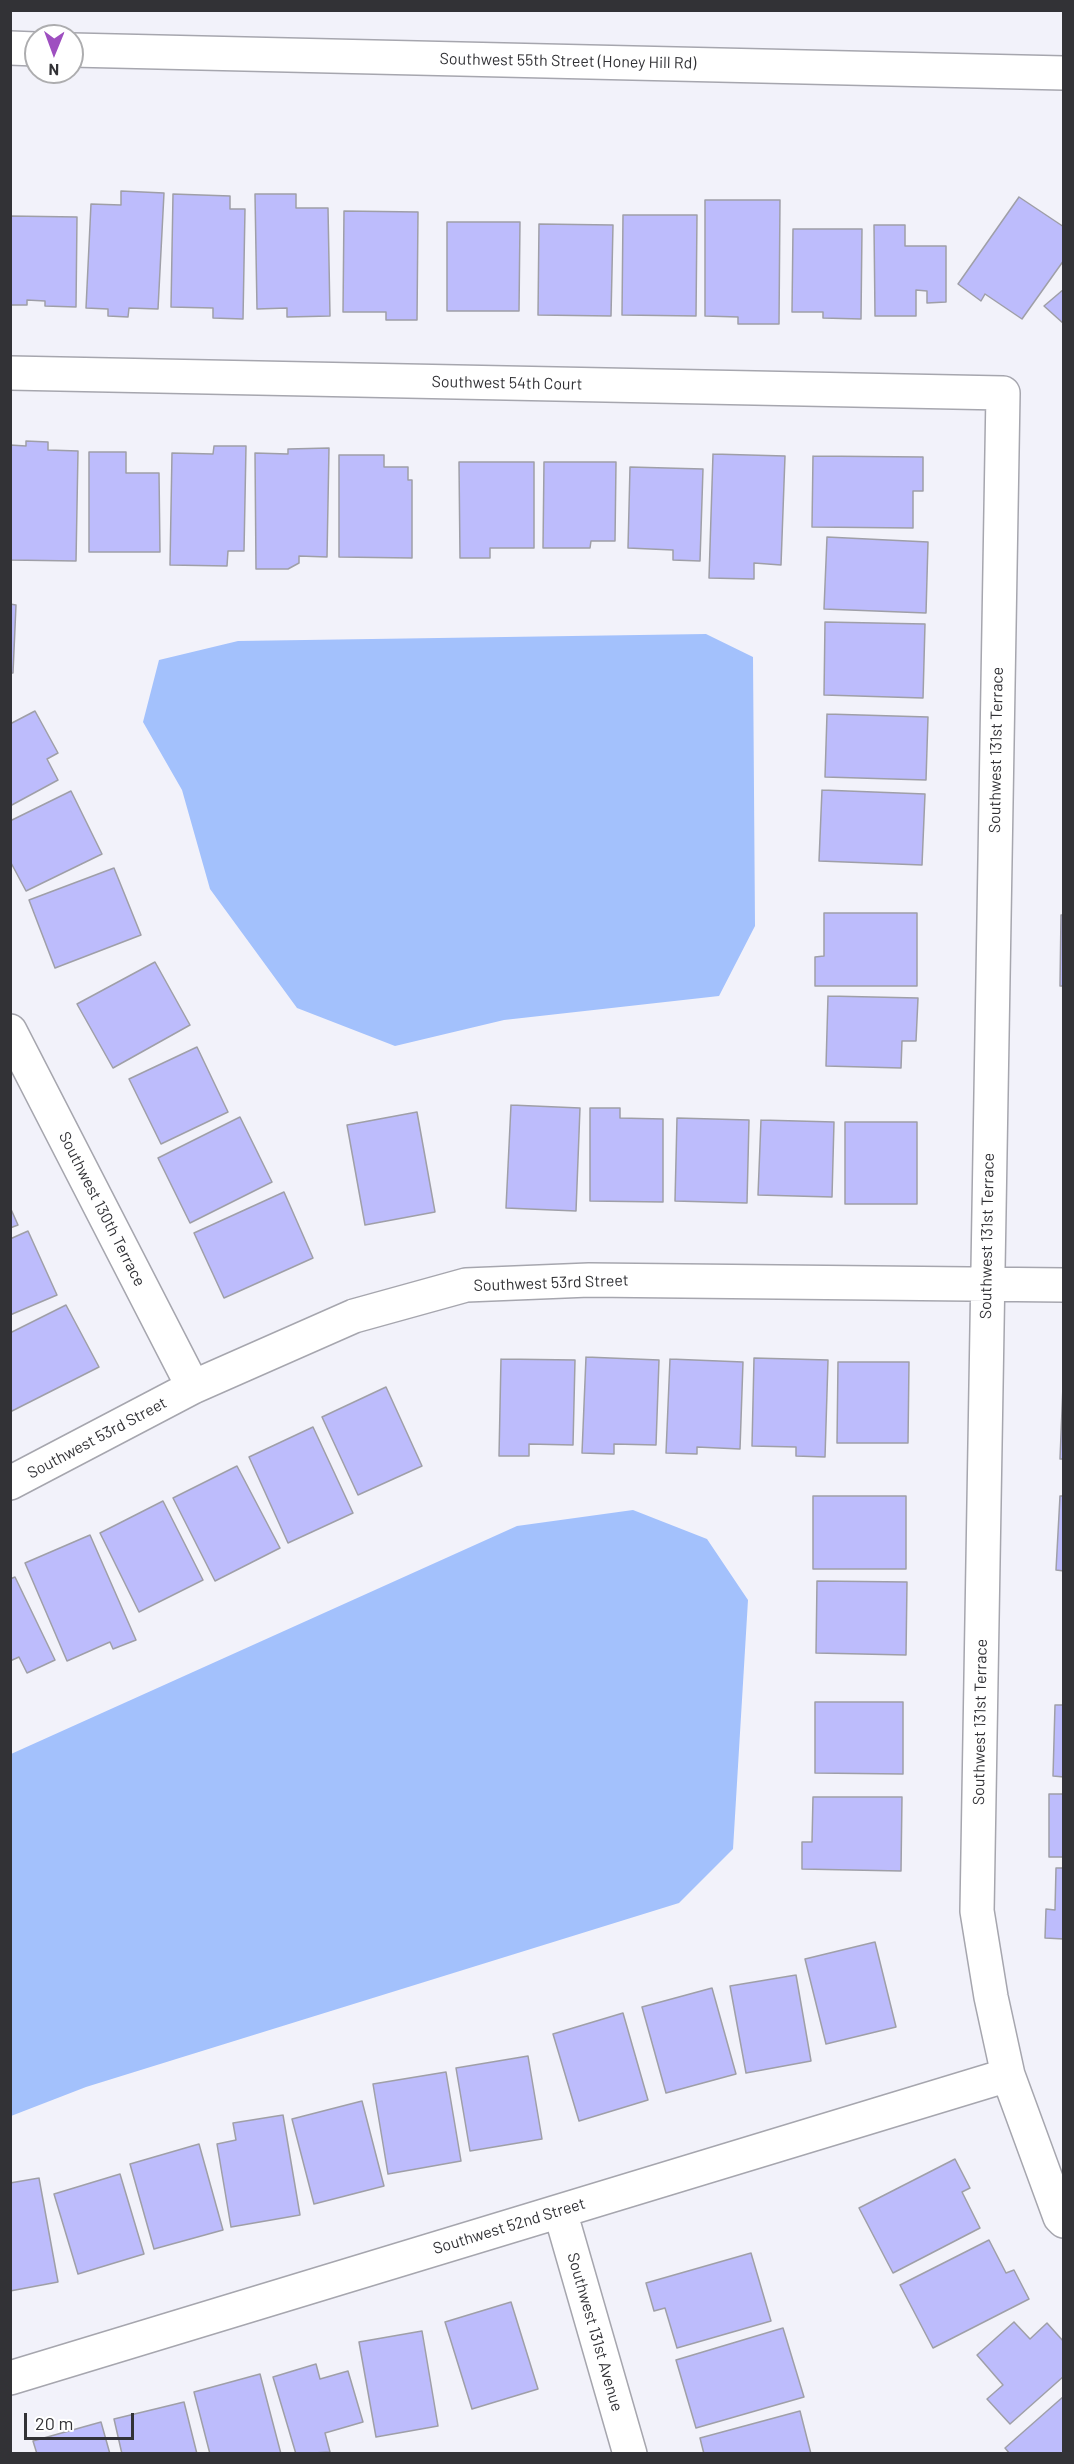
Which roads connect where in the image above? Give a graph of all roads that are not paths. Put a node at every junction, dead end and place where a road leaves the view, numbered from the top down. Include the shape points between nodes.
1 (84, 50) edge
2 (1064, 73) edge
3 (10, 373) edge
4 (1003, 393) joint
5 (10, 1031) edge
6 (986, 1284) junction
7 (1064, 1285) edge
8 (193, 1387) junction
9 (10, 1484) edge
10 (1008, 2075) junction
11 (560, 2211) junction
12 (1064, 2221) edge
13 (10, 2378) edge
14 (630, 2454) edge

1 - 2 street, Southwest 55th Street (Honey Hill Rd)
3 - 4 street, Southwest 54th Court
4 - 6 street, Southwest 131st Terrace
5 - 8 street, Southwest 130th Terrace
6 - 7 street, Southwest 53rd Street
6 - 8 street, Southwest 53rd Street via 589,1280 466,1285 354,1316
6 - 10 street, Southwest 131st Terrace via 977,1911
8 - 9 street, Southwest 53rd Street
10 - 11 street, Southwest 52nd Street
10 - 12 street, Southwest 131st Terrace
11 - 13 street, Southwest 52nd Street
11 - 14 street, Southwest 131st Avenue

